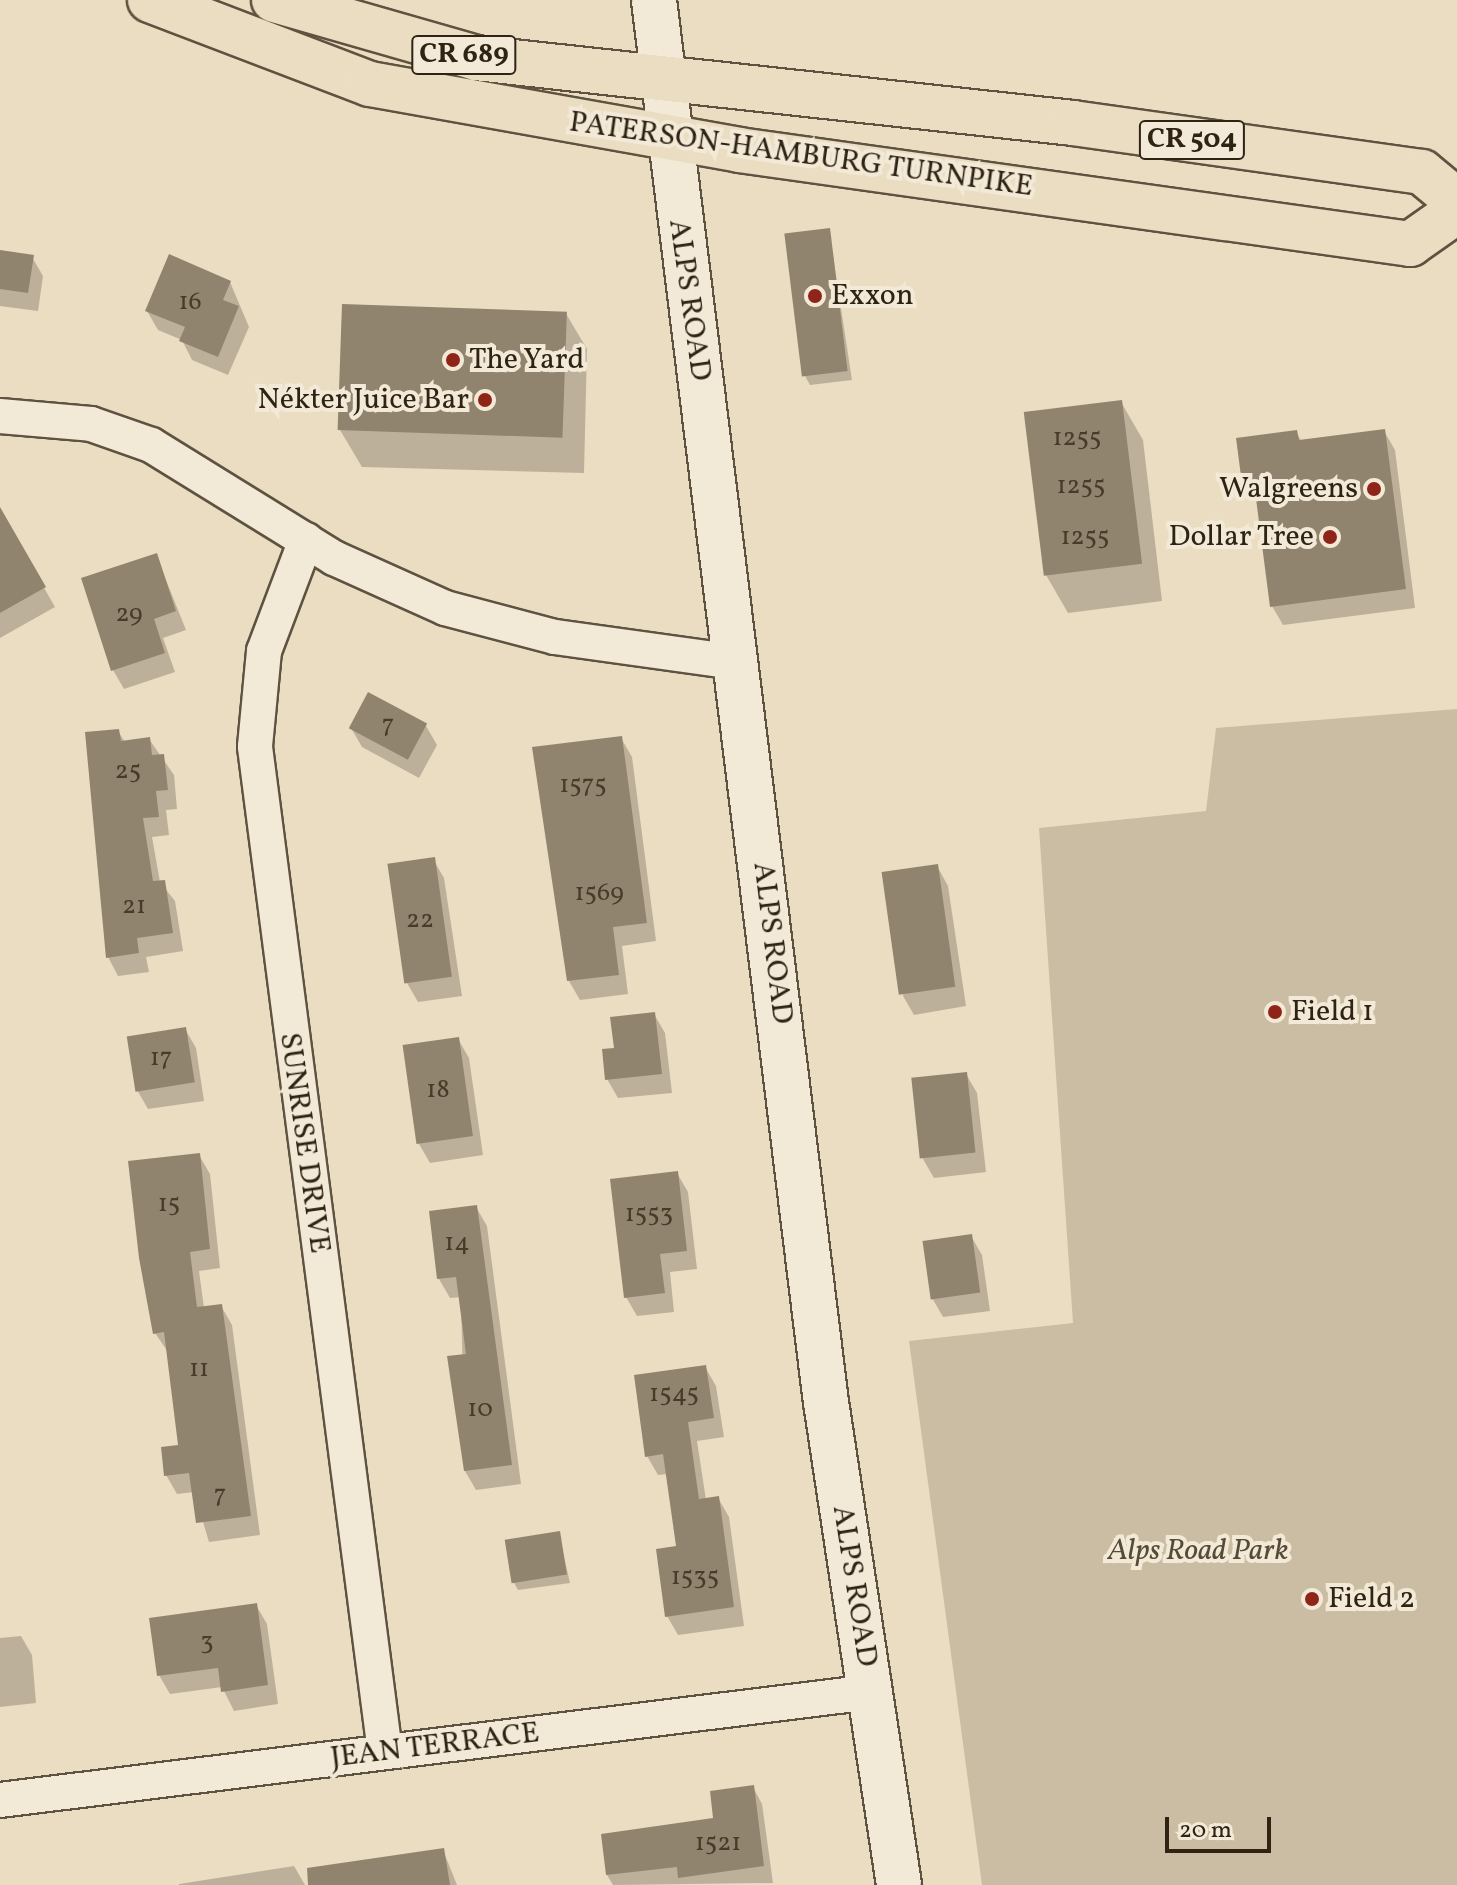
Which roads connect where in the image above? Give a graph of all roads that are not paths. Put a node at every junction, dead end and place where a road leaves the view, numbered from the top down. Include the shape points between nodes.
1 (150, 0) edge
2 (274, 0) edge
3 (654, 0) edge
4 (660, 83) junction
5 (666, 136) junction
6 (1457, 201) edge
7 (1457, 211) edge
8 (0, 416) edge
9 (306, 540) junction
10 (735, 662) junction
11 (871, 1692) junction
12 (385, 1752) junction
13 (0, 1800) edge
14 (899, 1885) edge

1 - 5 main road, PATERSON-HAMBURG TURNPIKE / CR 689 via 370,84
2 - 4 main road, PATERSON-HAMBURG TURNPIKE / CR 689 via 476,58
3 - 4 main road, ALPS ROAD
4 - 5 main road, ALPS ROAD
4 - 6 main road, PATERSON-HAMBURG TURNPIKE / CR 504 via 1073,123 1422,172
5 - 7 main road, PATERSON-HAMBURG TURNPIKE / CR 504 via 1410,244
5 - 10 main road, ALPS ROAD
8 - 9 street via 91,424 151,445
9 - 10 street via 360,572 498,624
9 - 12 street, SUNRISE DRIVE via 264,651 255,747
10 - 11 main road, ALPS ROAD via 826,1402
11 - 12 street, JEAN TERRACE
11 - 14 main road, ALPS ROAD
12 - 13 street, JEAN TERRACE

